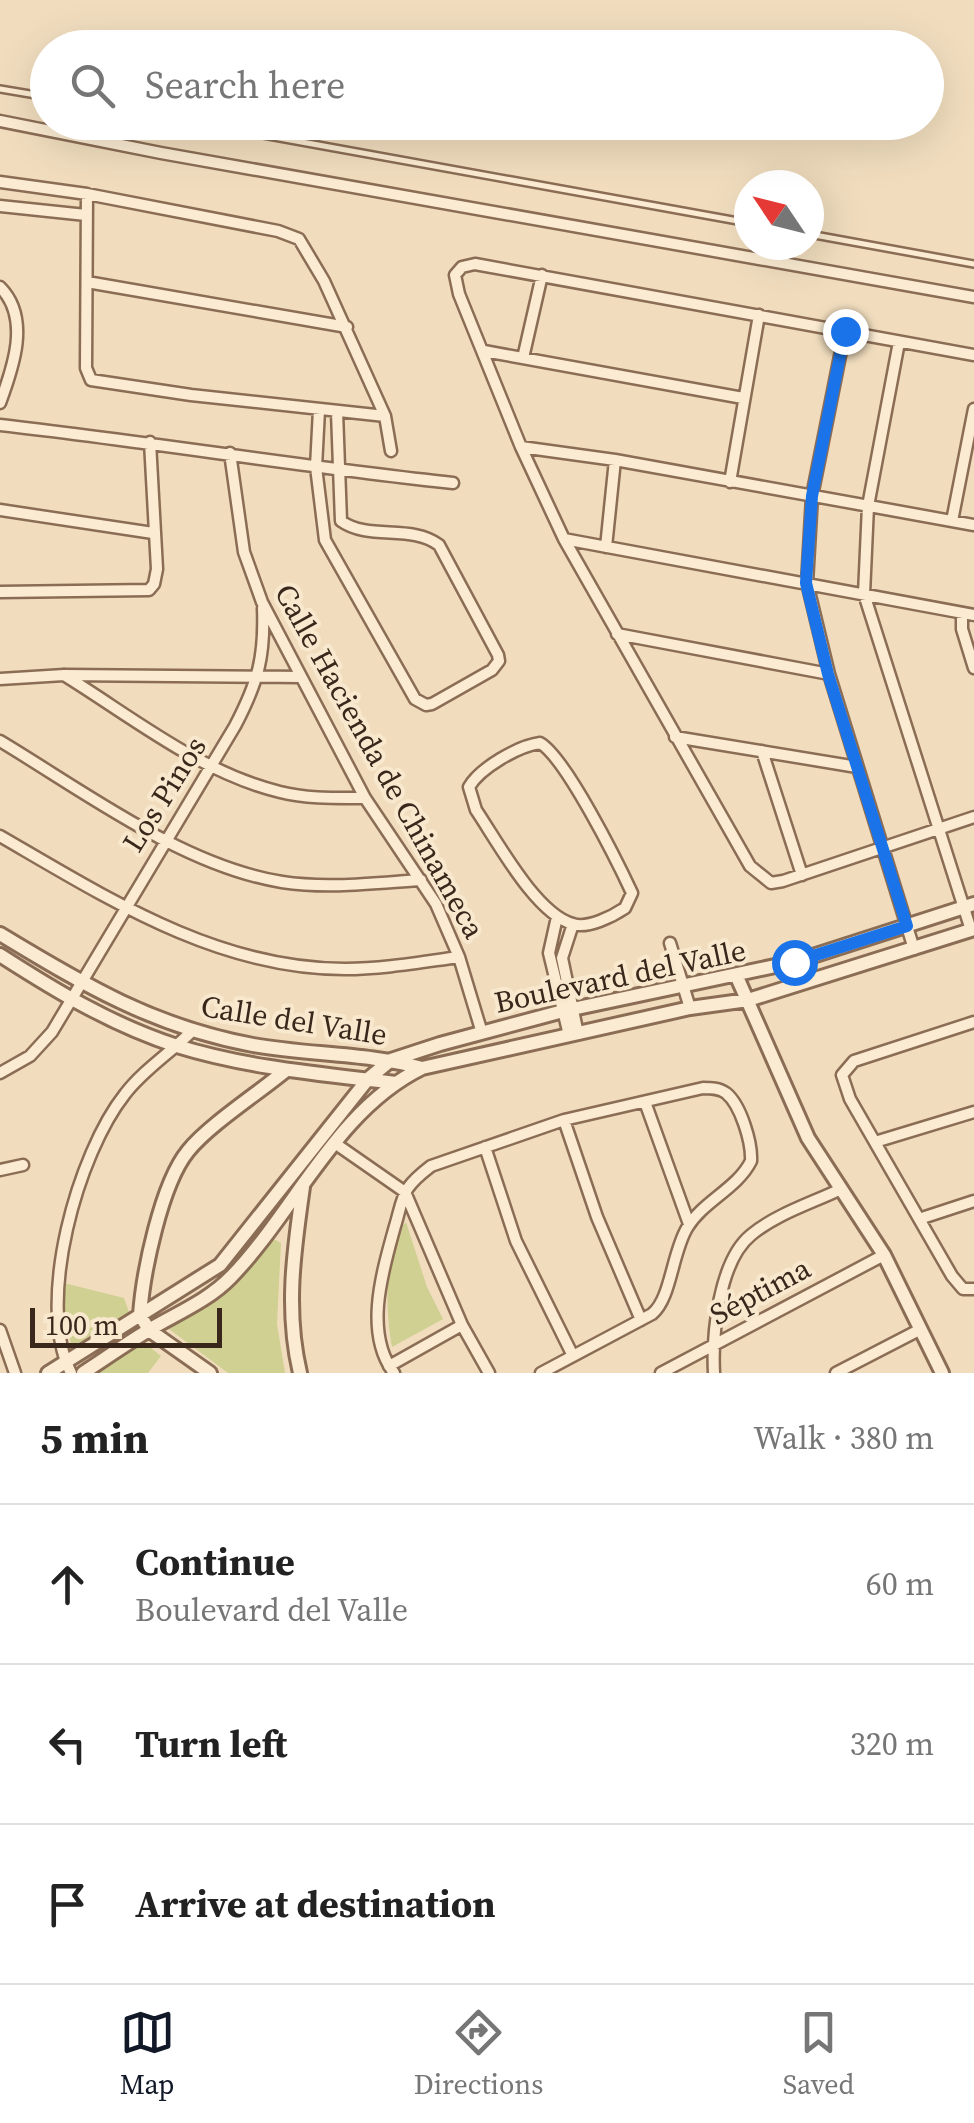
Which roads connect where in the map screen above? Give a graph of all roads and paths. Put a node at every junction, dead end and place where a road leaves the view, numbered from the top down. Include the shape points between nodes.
1 (0, 89) edge
2 (30, 95) edge
3 (0, 121) edge
4 (30, 127) edge
5 (100, 140) edge
6 (291, 140) edge
7 (0, 182) edge
8 (87, 194) junction
9 (0, 206) edge
10 (86, 215) junction
11 (734, 220) edge
12 (824, 237) edge
13 (974, 264) edge
14 (542, 275) junction
15 (87, 282) junction
16 (0, 287) edge
17 (974, 297) edge
18 (759, 314) junction
19 (347, 327) junction
20 (845, 331) junction
21 (899, 342) junction
22 (484, 351) junction
23 (974, 354) edge
24 (523, 358) junction
25 (743, 398) junction
26 (0, 403) edge
27 (974, 409) edge
28 (319, 410) junction
29 (337, 412) junction
30 (385, 416) junction
31 (0, 425) edge
32 (150, 442) junction
33 (521, 446) junction
34 (391, 450) dead end
35 (230, 453) junction
36 (616, 460) junction
37 (316, 467) junction
38 (337, 471) junction
39 (730, 482) junction
40 (453, 483) dead end
41 (812, 496) junction
42 (868, 506) junction
43 (0, 510) edge
44 (952, 521) junction
45 (974, 525) edge
46 (153, 533) junction
47 (564, 539) junction
48 (606, 547) junction
49 (806, 583) junction
50 (0, 592) edge
51 (864, 594) junction
52 (262, 602) junction
53 (968, 614) edge
54 (617, 634) junction
55 (974, 668) edge
56 (828, 674) junction
57 (64, 675) junction
58 (300, 677) junction
59 (258, 678) junction
60 (0, 679) edge
61 (675, 738) junction
62 (0, 741) edge
63 (762, 751) junction
64 (211, 766) junction
65 (856, 767) junction
66 (364, 798) junction
67 (974, 816) edge
68 (939, 828) junction
69 (0, 836) edge
70 (164, 840) junction
71 (881, 847) junction
72 (802, 875) junction
73 (421, 880) junction
74 (969, 906) edge
75 (124, 908) junction
76 (558, 916) junction
77 (573, 924) junction
78 (907, 926) junction
79 (972, 930) edge
80 (0, 934) edge
81 (670, 943) dead end
82 (914, 948) junction
83 (0, 954) edge
84 (459, 957) junction
85 (736, 977) junction
86 (83, 982) junction
87 (684, 987) junction
88 (748, 1000) junction
89 (72, 1001) junction
90 (690, 1008) junction
91 (568, 1011) junction
92 (974, 1022) edge
93 (194, 1030) junction
94 (482, 1033) junction
95 (573, 1034) junction
96 (178, 1046) junction
97 (391, 1060) junction
98 (422, 1068) junction
99 (285, 1071) junction
100 (0, 1073) edge
101 (368, 1079) junction
102 (396, 1083) junction
103 (645, 1102) junction
104 (974, 1112) edge
105 (564, 1120) junction
106 (875, 1142) junction
107 (336, 1144) junction
108 (485, 1147) junction
109 (23, 1164) dead end
110 (0, 1170) edge
111 (303, 1186) junction
112 (840, 1189) junction
113 (405, 1192) junction
114 (974, 1200) edge
115 (919, 1218) junction
116 (689, 1224) junction
117 (884, 1254) junction
118 (974, 1290) edge
119 (140, 1315) junction
120 (641, 1320) junction
121 (462, 1325) junction
122 (0, 1330) edge
123 (149, 1330) junction
124 (921, 1330) junction
125 (712, 1344) junction
126 (573, 1356) junction
127 (68, 1368) edge
128 (392, 1369) edge
129 (15, 1373) edge
130 (48, 1373) edge
131 (83, 1373) edge
132 (210, 1373) edge
133 (300, 1373) edge
134 (489, 1373) edge
135 (541, 1373) edge
136 (661, 1373) edge
137 (714, 1373) edge
138 (836, 1373) edge
139 (942, 1373) edge

1 - 2 lane
3 - 4 street
5 - 17 street
6 - 11 lane
7 - 8 street
8 - 10 street
8 - 19 street via 292,234
9 - 10 street
10 - 15 street
12 - 13 lane
14 - 18 street
14 - 22 street via 475,264 455,274
14 - 24 street
15 - 19 street
15 - 28 street via 91,380
16 - 26 street via 17,332
18 - 20 street
18 - 25 street
19 - 30 street
20 - 21 street
20 - 41 street
21 - 23 street
21 - 42 street
22 - 24 street
22 - 33 street
24 - 25 street
25 - 39 street
27 - 44 street
28 - 29 street
28 - 37 street
29 - 30 street
29 - 38 street
30 - 34 street
31 - 32 street
32 - 35 street
32 - 46 street
33 - 36 street
33 - 47 street
35 - 37 street
35 - 52 street, Calle Hacienda de Chinameca via 244,552
36 - 39 street
36 - 48 street
37 - 38 street
37 - 38 street via 330,552 415,699 432,704 492,670 498,655 440,546 424,536 344,524
38 - 40 street
39 - 41 street
41 - 42 street
41 - 49 street
42 - 44 street
42 - 51 street
43 - 46 street
44 - 45 street
46 - 50 street via 156,577 148,590
47 - 48 street
47 - 54 street
48 - 49 street
49 - 51 street
49 - 56 street
51 - 53 street
51 - 68 street
52 - 58 street, Calle Hacienda de Chinameca
52 - 59 street, Los Pinos
53 - 55 street via 962,630
54 - 56 street
54 - 61 street
56 - 65 street
57 - 59 street
57 - 60 street
57 - 64 street
58 - 59 street
58 - 66 street, Calle Hacienda de Chinameca
59 - 64 street, Los Pinos
61 - 63 street
61 - 72 street via 750,866 771,882
62 - 70 street
63 - 65 street
63 - 72 street
64 - 66 street via 280,792
64 - 70 street, Los Pinos
65 - 71 street
66 - 73 street, Calle Hacienda de Chinameca
67 - 68 street
68 - 71 street
68 - 74 street
69 - 75 street
70 - 73 street via 280,882
70 - 75 street, Los Pinos
71 - 72 street
71 - 78 street
73 - 84 street, Calle Hacienda de Chinameca
74 - 78 street, Boulevard del Valle
74 - 79 street
75 - 84 street via 194,939 291,964 372,968
75 - 86 street, Los Pinos
76 - 77 street
76 - 77 street via 531,890 470,796 479,775 535,744 554,756 632,893 618,912
76 - 91 street via 549,953
77 - 91 street via 562,958
78 - 82 street
78 - 85 street, Boulevard del Valle
79 - 82 street, Boulevard del Valle
80 - 86 street, Calle del Valle
81 - 87 street
82 - 88 street, Boulevard del Valle
83 - 89 street, Calle del Valle
84 - 94 street, Calle Hacienda de Chinameca
85 - 87 street, Boulevard del Valle
85 - 88 street
86 - 89 street, Los Pinos
86 - 93 street, Calle del Valle via 134,1010
87 - 90 street
87 - 91 street, Boulevard del Valle
88 - 90 street, Boulevard del Valle
88 - 112 street via 788,1098
89 - 96 street, Calle del Valle
89 - 100 street, Los Pinos via 40,1046
90 - 95 street, Boulevard del Valle
91 - 94 street, Boulevard del Valle
91 - 95 street
92 - 106 street via 846,1068 846,1090
93 - 96 street
93 - 97 street, Calle del Valle via 300,1052
94 - 97 street, Boulevard del Valle
95 - 98 street, Boulevard del Valle
96 - 99 street, Calle del Valle
96 - 127 street via 125,1094 86,1166 56,1289
97 - 98 street, Calle del Valle
97 - 101 street
98 - 102 street, Boulevard del Valle
99 - 101 street, Calle del Valle
99 - 119 street via 181,1161 150,1252
101 - 102 street, Calle del Valle
101 - 119 street via 220,1265
102 - 107 street, Boulevard del Valle
103 - 105 street
103 - 116 street
103 - 116 street via 715,1088 731,1098 742,1122 752,1161
104 - 106 street
105 - 108 street
105 - 120 street
106 - 115 street
107 - 111 street, Boulevard del Valle
107 - 113 street
108 - 113 street via 431,1166
108 - 126 street via 522,1255
109 - 110 street
111 - 123 street, Boulevard del Valle via 229,1280
111 - 133 street via 290,1306
112 - 117 street
112 - 125 street via 750,1235 732,1261
113 - 121 street
113 - 128 street via 379,1292 381,1337
114 - 115 street
115 - 118 street via 958,1284
116 - 120 street via 663,1303
117 - 124 street
117 - 125 street, Séptima
119 - 123 street
119 - 127 street
120 - 126 street
121 - 128 street
121 - 134 street
122 - 129 street
123 - 131 street, Boulevard del Valle
123 - 132 street
124 - 138 street
124 - 139 street
125 - 136 street, Séptima
125 - 137 street
126 - 135 street
127 - 130 street

